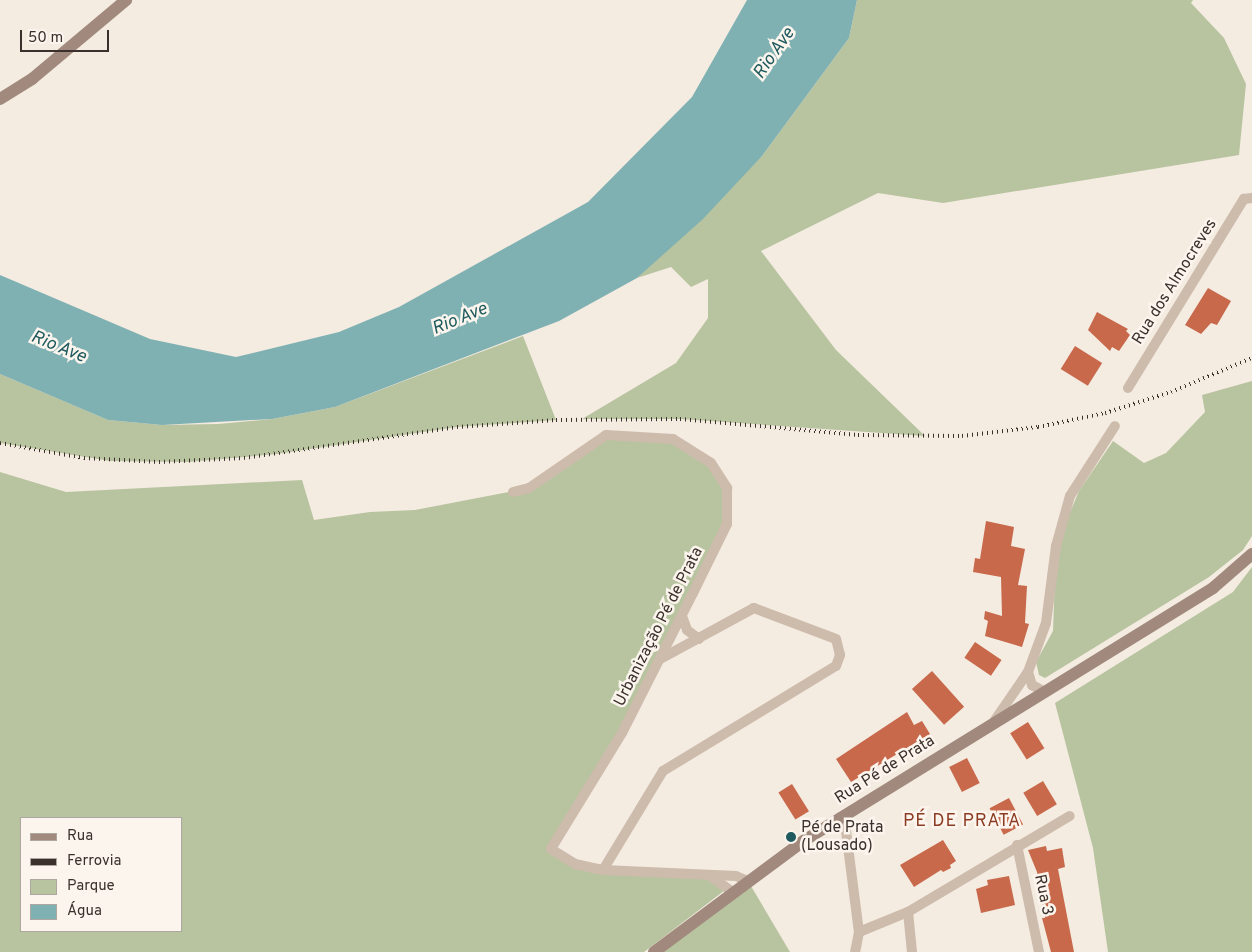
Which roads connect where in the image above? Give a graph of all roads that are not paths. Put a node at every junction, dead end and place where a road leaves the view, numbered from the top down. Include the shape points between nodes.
1 (126, 0) edge
2 (0, 99) edge
3 (1252, 198) edge
4 (1128, 388) dead end
5 (1115, 426) dead end
6 (513, 492) dead end
7 (1252, 554) edge
8 (682, 616) junction
9 (699, 639) junction
10 (660, 659) junction
11 (1028, 672) junction
12 (1045, 692) junction
13 (990, 725) junction
14 (1070, 816) dead end
15 (840, 817) junction
16 (1018, 845) junction
17 (603, 870) junction
18 (709, 875) junction
19 (748, 881) junction
20 (733, 892) junction
21 (908, 912) junction
22 (859, 932) junction
23 (654, 952) edge
24 (855, 952) edge
25 (912, 952) edge
26 (1039, 952) edge

1 - 2 street via 32,79
3 - 4 street, Rua dos Almocreves via 1244,199
5 - 11 street, Rua Pé de Prata via 1070,496 1056,546 1046,623
6 - 8 street, Urbanização Pé de Prata via 529,488 606,435 673,439 711,463 728,488 727,524
7 - 12 street, Rua Pé de Prata via 1214,588
8 - 9 street via 687,630
8 - 10 street, Urbanização Pé de Prata
9 - 10 street
9 - 17 street via 754,608 836,639 840,655 836,666 662,771
10 - 17 street, Urbanização Pé de Prata via 622,733 551,849 575,864
11 - 12 street via 1032,685
11 - 13 street, Rua Pé de Prata
12 - 13 street, Rua Pé de Prata
13 - 15 street, Rua Pé de Prata
14 - 16 street
15 - 19 street, Rua Pé de Prata
15 - 22 street via 846,831
16 - 21 street
16 - 26 street, Rua 3
17 - 18 street, Urbanização Pé de Prata
18 - 19 street, Urbanização Pé de Prata via 736,876
18 - 20 street
19 - 20 street, Rua Pé de Prata
20 - 23 street, Rua Pé de Prata
21 - 22 street
21 - 25 street
22 - 24 street

